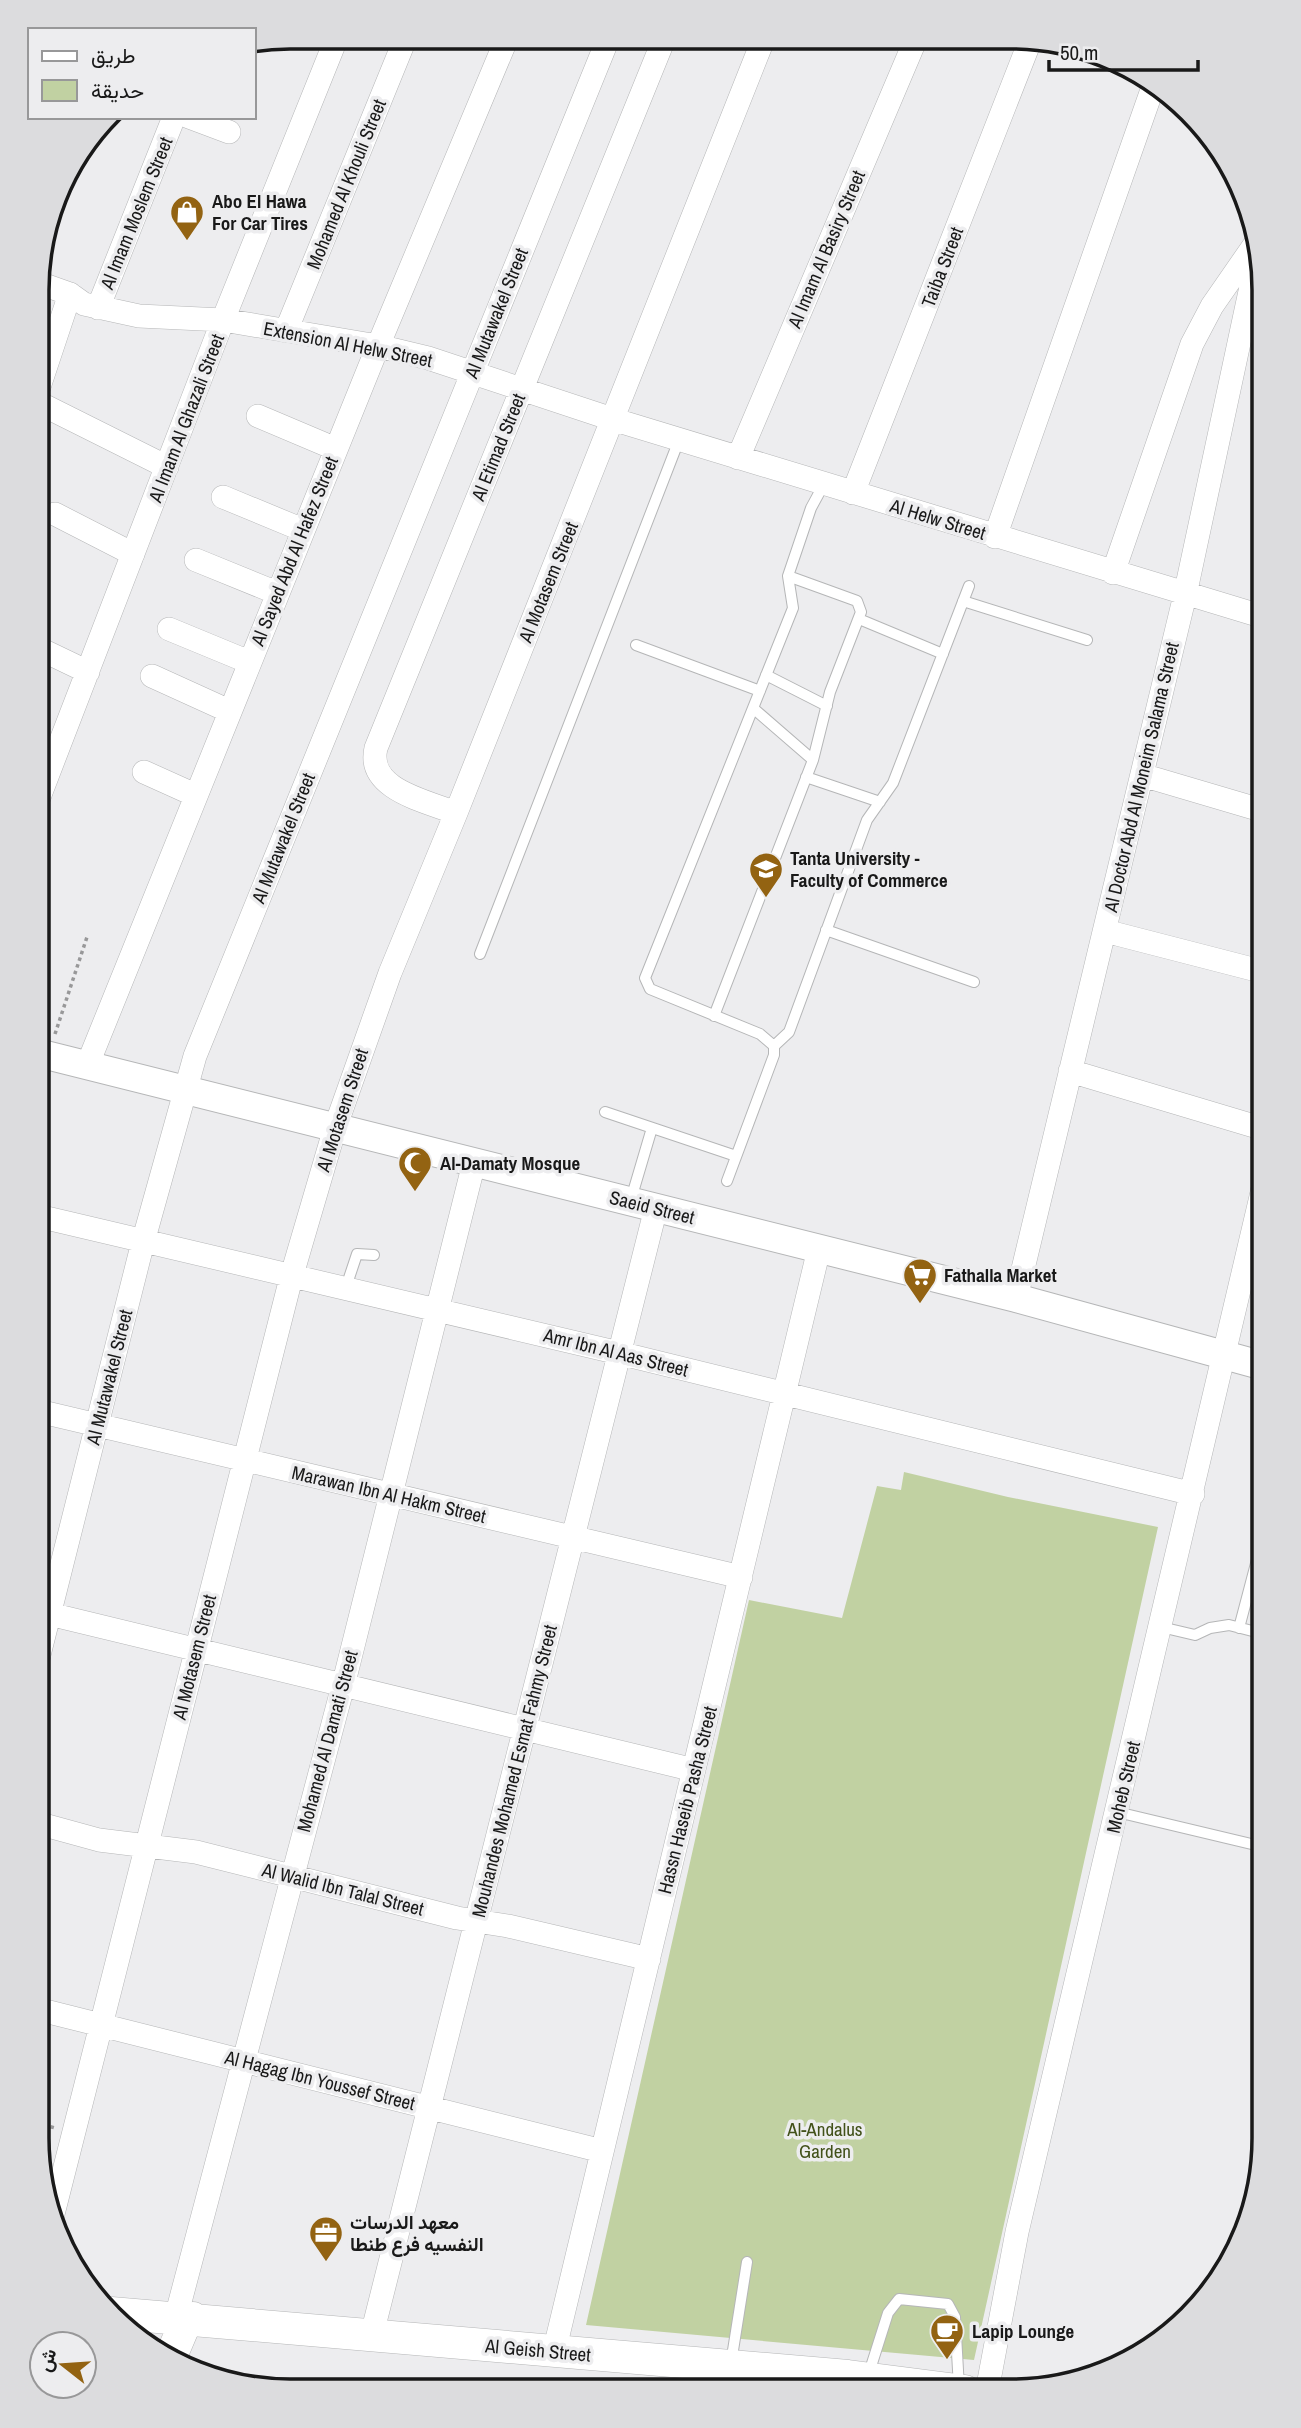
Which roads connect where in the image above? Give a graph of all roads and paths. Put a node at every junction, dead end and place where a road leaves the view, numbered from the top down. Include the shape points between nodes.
1 (660, 49) edge
2 (759, 49) edge
3 (912, 49) edge
4 (332, 50) edge
5 (401, 50) edge
6 (501, 50) edge
7 (604, 50) edge
8 (1026, 50) edge
9 (1150, 94) edge
10 (173, 119) edge
11 (194, 119) edge
12 (229, 132) dead end
13 (1248, 254) edge
14 (49, 286) edge
15 (69, 293) junction
16 (98, 308) junction
17 (1252, 318) edge
18 (223, 320) junction
19 (286, 331) junction
20 (378, 346) junction
21 (49, 356) edge
22 (472, 372) junction
23 (522, 388) junction
24 (49, 408) edge
25 (258, 416) dead end
26 (612, 419) junction
27 (679, 440) junction
28 (336, 449) junction
29 (738, 457) junction
30 (167, 467) junction
31 (824, 483) junction
32 (853, 493) junction
33 (223, 497) dead end
34 (55, 514) dead end
35 (303, 530) junction
36 (995, 537) junction
37 (133, 554) junction
38 (197, 560) dead end
39 (1113, 573) junction
40 (788, 576) junction
41 (969, 586) dead end
42 (277, 593) junction
43 (1185, 595) junction
44 (963, 601) junction
45 (1252, 614) edge
46 (859, 619) junction
47 (169, 629) dead end
48 (1087, 640) dead end
49 (636, 645) dead end
50 (49, 653) edge
51 (943, 654) junction
52 (249, 662) junction
53 (88, 672) junction
54 (766, 675) junction
55 (152, 676) dead end
56 (760, 691) junction
57 (827, 706) junction
58 (753, 708) junction
59 (229, 711) junction
60 (49, 743) edge
61 (813, 760) junction
62 (144, 772) dead end
63 (1142, 775) junction
64 (806, 777) junction
65 (195, 795) junction
66 (880, 802) junction
67 (1252, 807) edge
68 (456, 813) junction
69 (827, 930) junction
70 (1105, 931) junction
71 (87, 937) dead end
72 (480, 954) dead end
73 (1252, 969) edge
74 (974, 982) dead end
75 (714, 1016) junction
76 (49, 1039) edge
77 (775, 1046) junction
78 (49, 1056) edge
79 (87, 1066) junction
80 (1070, 1072) junction
81 (184, 1092) junction
82 (605, 1112) dead end
83 (1252, 1125) edge
84 (335, 1128) junction
85 (652, 1128) junction
86 (736, 1156) junction
87 (474, 1163) junction
88 (727, 1181) dead end
89 (643, 1205) junction
90 (49, 1219) edge
91 (1251, 1237) edge
92 (143, 1242) junction
93 (820, 1249) junction
94 (374, 1255) dead end
95 (291, 1278) junction
96 (345, 1290) junction
97 (1016, 1298) junction
98 (437, 1310) junction
99 (619, 1353) junction
100 (1224, 1355) junction
101 (1251, 1363) edge
102 (785, 1394) junction
103 (49, 1414) edge
104 (97, 1425) junction
105 (244, 1460) junction
106 (1193, 1494) junction
107 (391, 1495) junction
108 (573, 1538) junction
109 (741, 1577) junction
110 (1251, 1581) edge
111 (49, 1591) edge
112 (49, 1613) edge
113 (1161, 1628) junction
114 (1239, 1628) junction
115 (1251, 1631) edge
116 (196, 1649) junction
117 (343, 1686) junction
118 (525, 1728) junction
119 (694, 1770) junction
120 (1117, 1812) junction
121 (49, 1826) edge
122 (1251, 1844) edge
123 (146, 1845) junction
124 (290, 1876) junction
125 (476, 1922) junction
126 (649, 1959) junction
127 (49, 2012) edge
128 (102, 2024) junction
129 (242, 2060) junction
130 (429, 2107) junction
131 (603, 2151) junction
132 (57, 2198) edge
133 (747, 2262) dead end
134 (126, 2314) edge
135 (184, 2318) junction
136 (372, 2334) junction
137 (174, 2349) edge
138 (554, 2352) junction
139 (731, 2366) junction
140 (835, 2379) edge
141 (860, 2379) edge
142 (958, 2379) edge
143 (989, 2379) edge

1 - 23 street, Al Etimad Street
2 - 26 street, Al Motasem Street
3 - 29 street, Al Imam Al Basiry Street
4 - 18 street, Al Imam Al Ghazali Street
5 - 19 street, Mohamed Al Khouli Street
6 - 20 street, Al Sayed Abd Al Hafez Street
7 - 22 street, Al Mutawakel Street
8 - 32 street, Taiba Street
9 - 36 street
10 - 16 street, Al Imam Moslem Street
11 - 12 street
13 - 39 street via 1192,344
14 - 15 street, Extension Al Helw Street
15 - 16 street, Extension Al Helw Street
15 - 21 street, Al Imam Moslem Street
16 - 18 street, Extension Al Helw Street via 150,317
17 - 43 street, Al Doctor Abd Al Moneim Salama Street
18 - 19 street, Extension Al Helw Street
18 - 30 street, Al Imam Al Ghazali Street
19 - 20 street, Extension Al Helw Street
20 - 22 street, Extension Al Helw Street
20 - 28 street, Al Sayed Abd Al Hafez Street
22 - 23 street, Extension Al Helw Street
22 - 81 street, Al Mutawakel Street
23 - 26 street, Extension Al Helw Street
23 - 68 street, Al Etimad Street via 374,754 377,771 388,784
24 - 30 street
25 - 28 street
26 - 27 street, Al Helw Street
26 - 68 street, Al Motasem Street
27 - 29 street, Al Helw Street
27 - 72 lane
28 - 35 street, Al Sayed Abd Al Hafez Street
29 - 31 street, Al Helw Street
30 - 37 street, Al Imam Al Ghazali Street
31 - 32 street, Al Helw Street
31 - 40 lane
32 - 36 street, Al Helw Street
33 - 35 street
34 - 37 street
35 - 42 street, Al Sayed Abd Al Hafez Street
36 - 39 street, Al Helw Street
37 - 53 street, Al Imam Al Ghazali Street
38 - 42 street
39 - 43 street, Al Helw Street
40 - 46 lane via 857,601
40 - 54 lane via 794,602
41 - 44 lane
42 - 52 street, Al Sayed Abd Al Hafez Street
43 - 45 street, Al Helw Street
43 - 63 street, Al Doctor Abd Al Moneim Salama Street
44 - 48 lane
44 - 51 lane
46 - 51 lane
46 - 57 lane
47 - 52 street
49 - 56 lane
50 - 53 street
51 - 66 lane via 893,783
52 - 59 street, Al Sayed Abd Al Hafez Street
53 - 60 street, Al Imam Al Ghazali Street
54 - 56 lane
54 - 57 lane
55 - 59 street
56 - 58 lane
57 - 61 lane
58 - 61 lane
58 - 75 lane via 645,978 650,989
59 - 65 street, Al Sayed Abd Al Hafez Street
61 - 64 lane
62 - 65 street
63 - 67 street
63 - 70 street, Al Doctor Abd Al Moneim Salama Street
64 - 66 lane
64 - 75 lane
65 - 79 street, Al Sayed Abd Al Hafez Street
66 - 69 lane via 867,820
68 - 84 street, Al Motasem Street via 390,973
69 - 74 lane
69 - 77 lane via 789,1032
70 - 73 street
70 - 80 street, Al Doctor Abd Al Moneim Salama Street
71 - 76 path
75 - 77 lane via 760,1034
77 - 86 lane
78 - 79 street, Saeid Street
79 - 81 street, Saeid Street
80 - 83 street
80 - 97 street, Al Doctor Abd Al Moneim Salama Street
81 - 84 street, Saeid Street
81 - 92 street, Al Mutawakel Street
82 - 85 lane
84 - 87 street, Saeid Street
84 - 95 street, Al Motasem Street
85 - 86 lane
85 - 89 lane
86 - 88 lane
87 - 89 street, Saeid Street
87 - 98 street, Mohamed Al Damati Street
89 - 93 street, Saeid Street
89 - 99 street, Mouhandes Mohamed Esmat Fahmy Street
90 - 92 street, Amr Ibn Al Aas Street
91 - 100 street, Moheb Street
92 - 95 street, Amr Ibn Al Aas Street
92 - 104 street, Al Mutawakel Street
93 - 97 street, Saeid Street
93 - 102 street, Hassn Haseib Pasha Street
94 - 96 lane via 357,1254
95 - 96 street, Amr Ibn Al Aas Street
95 - 105 street, Al Motasem Street
96 - 98 street, Amr Ibn Al Aas Street
97 - 100 street, Saeid Street
98 - 99 street, Amr Ibn Al Aas Street
98 - 107 street, Mohamed Al Damati Street
99 - 102 street, Amr Ibn Al Aas Street
99 - 108 street, Mouhandes Mohamed Esmat Fahmy Street
100 - 101 street, Saeid Street
100 - 106 street, Moheb Street
102 - 106 street, Amr Ibn Al Aas Street
102 - 109 street, Hassn Haseib Pasha Street
103 - 104 street, Marawan Ibn Al Hakm Street
104 - 105 street, Marawan Ibn Al Hakm Street
104 - 111 street, Al Mutawakel Street
105 - 107 street, Marawan Ibn Al Hakm Street
105 - 116 street, Al Motasem Street
106 - 113 street, Moheb Street
107 - 108 street, Marawan Ibn Al Hakm Street
107 - 117 street, Mohamed Al Damati Street
108 - 109 street, Marawan Ibn Al Hakm Street
108 - 118 street, Mouhandes Mohamed Esmat Fahmy Street
109 - 119 street, Hassn Haseib Pasha Street
110 - 114 lane
112 - 116 street
113 - 114 lane via 1195,1635 1219,1625
113 - 120 street, Moheb Street
114 - 115 lane
116 - 117 street
116 - 123 street, Al Motasem Street
117 - 118 street
117 - 124 street, Mohamed Al Damati Street
118 - 119 street
118 - 125 street, Mouhandes Mohamed Esmat Fahmy Street
119 - 126 street, Hassn Haseib Pasha Street
120 - 122 lane
120 - 143 street, Moheb Street via 1017,2232
121 - 123 street, Al Walid Ibn Talal Street via 99,1840
123 - 124 street, Al Walid Ibn Talal Street via 196,1852
123 - 128 street, Al Motasem Street
124 - 125 street, Al Walid Ibn Talal Street
124 - 129 street, Mohamed Al Damati Street
125 - 126 street, Al Walid Ibn Talal Street
125 - 130 street, Mouhandes Mohamed Esmat Fahmy Street
126 - 131 street, Hassn Haseib Pasha Street
127 - 128 street, Al Hagag Ibn Youssef Street
128 - 129 street, Al Hagag Ibn Youssef Street
128 - 132 street, Al Motasem Street
129 - 130 street, Al Hagag Ibn Youssef Street
129 - 135 street, Mohamed Al Damati Street
130 - 131 street, Al Hagag Ibn Youssef Street
130 - 136 street, Mouhandes Mohamed Esmat Fahmy Street
131 - 138 street, Hassn Haseib Pasha Street
133 - 139 lane
134 - 135 main road, Al Geish Street
135 - 136 main road, Al Geish Street
135 - 137 main road
136 - 138 main road, Al Geish Street
138 - 139 main road, Al Geish Street
139 - 140 main road, Al Geish Street
141 - 142 lane via 888,2313 899,2300 948,2304 955,2317

